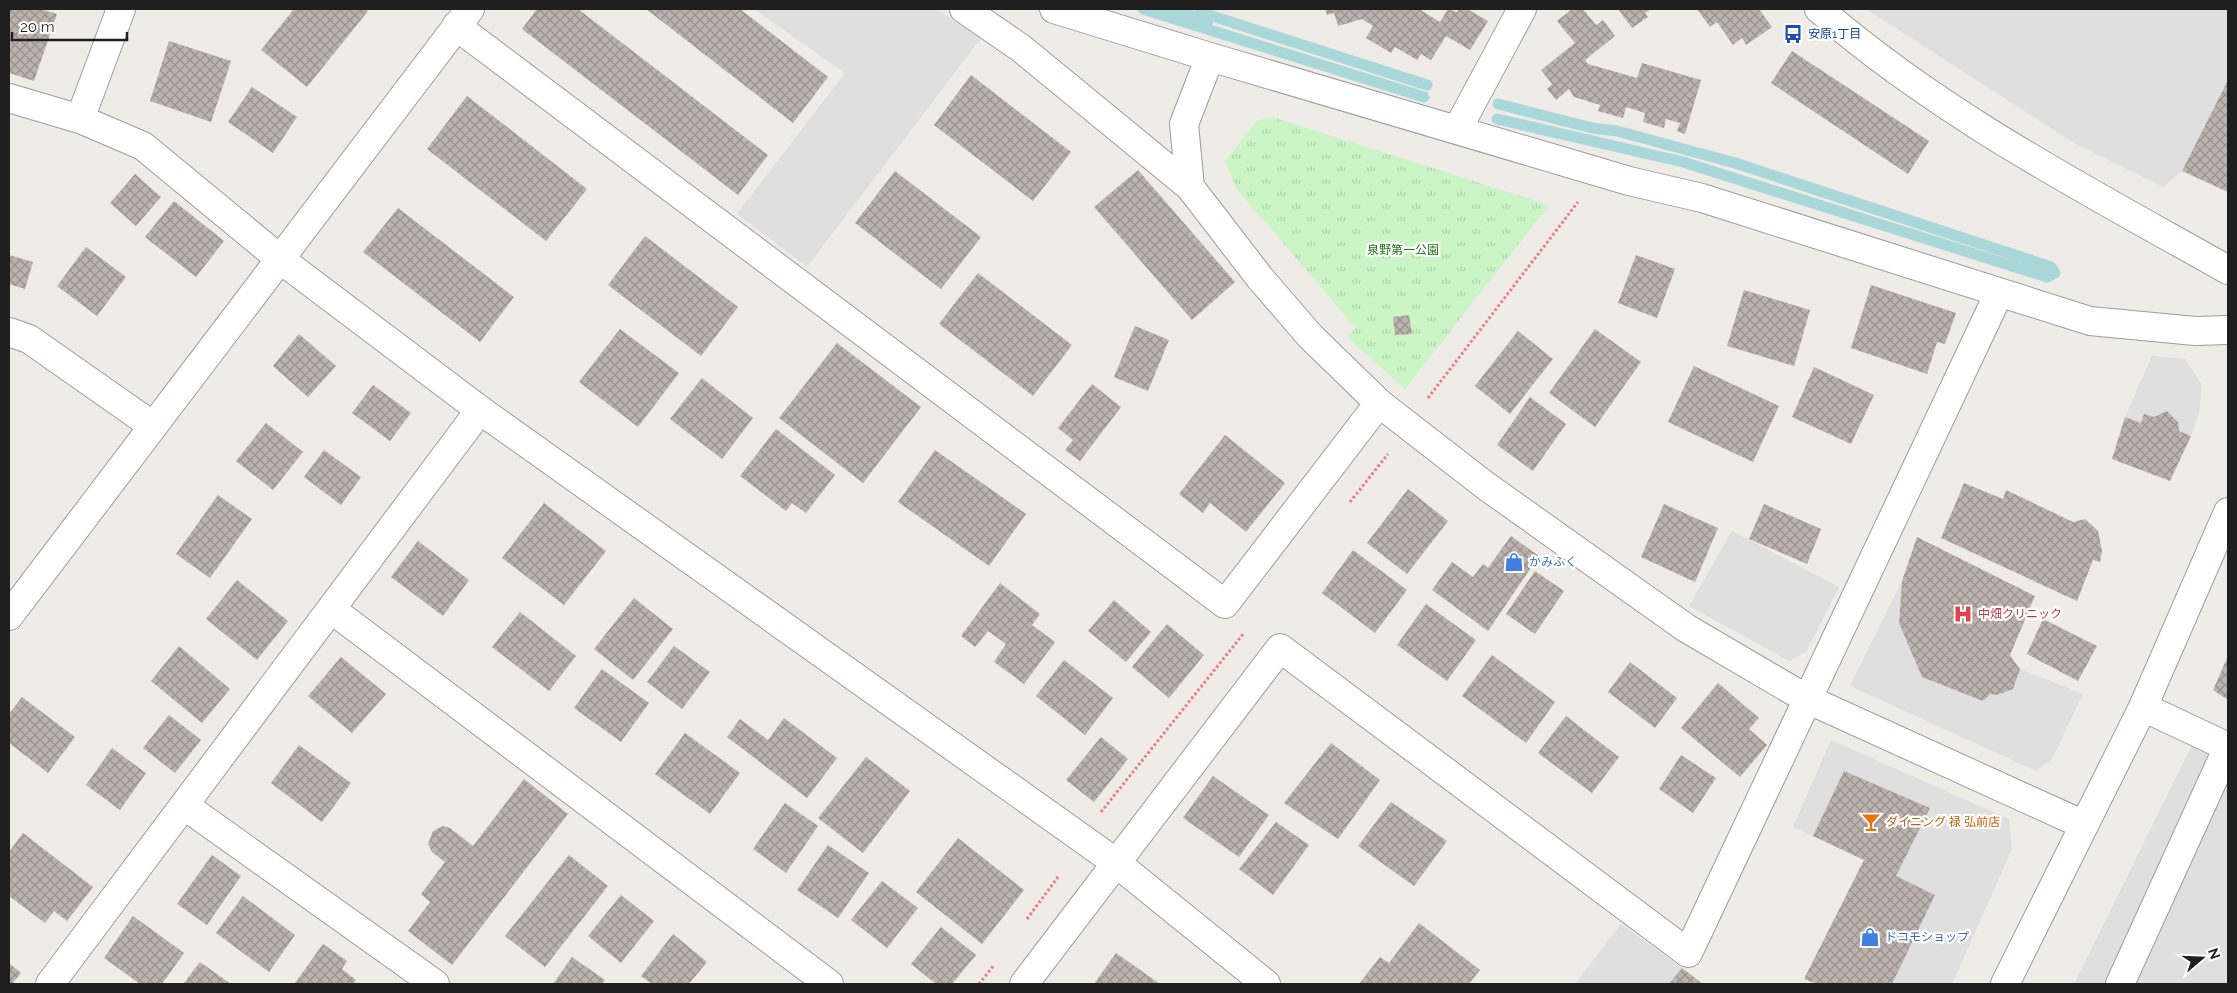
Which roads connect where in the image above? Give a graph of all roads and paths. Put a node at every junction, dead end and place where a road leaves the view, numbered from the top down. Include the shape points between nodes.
1 (121, 9) edge
2 (964, 9) edge
3 (1054, 9) edge
4 (1522, 9) edge
5 (1819, 9) edge
6 (463, 18) edge
7 (1210, 57) junction
8 (9, 98) edge
9 (80, 119) junction
10 (1457, 130) junction
11 (1190, 187) junction
12 (1578, 202) dead end
13 (280, 259) junction
14 (2228, 270) edge
15 (1999, 293) junction
16 (2228, 330) edge
17 (9, 332) edge
18 (1379, 403) junction
19 (480, 410) junction
20 (152, 426) junction
21 (1409, 428) junction
22 (2228, 512) edge
23 (331, 609) junction
24 (9, 616) edge
25 (1807, 699) junction
26 (2143, 707) junction
27 (185, 806) junction
28 (2084, 825) junction
29 (1115, 862) junction
30 (50, 984) edge
31 (435, 984) edge
32 (829, 984) edge
33 (1024, 984) edge
34 (1266, 984) edge
35 (2005, 984) edge
36 (2120, 984) edge

1 - 9 street
2 - 11 street via 1022,49
3 - 7 street
4 - 10 street
5 - 14 street via 1942,101 2020,151
6 - 13 street
6 - 18 street via 1225,604
7 - 10 street
7 - 11 street via 1184,124
8 - 9 street
9 - 13 street via 143,146
10 - 15 street via 1629,181 1702,198
11 - 18 street via 1266,286 1310,336
12 - 21 path via 1426,400
13 - 19 street
13 - 20 street
15 - 16 street via 2090,321 2195,331
15 - 25 street
17 - 20 street via 29,339
18 - 21 street
19 - 23 street
19 - 29 street
20 - 24 street
21 - 25 street via 1686,628
22 - 26 street
23 - 27 street
23 - 32 street
25 - 28 street
25 - 29 street via 1688,953 1280,648
26 - 28 street
26 - 36 street via 2228,747
27 - 30 street
27 - 31 street
28 - 35 street
29 - 33 street
29 - 34 street

